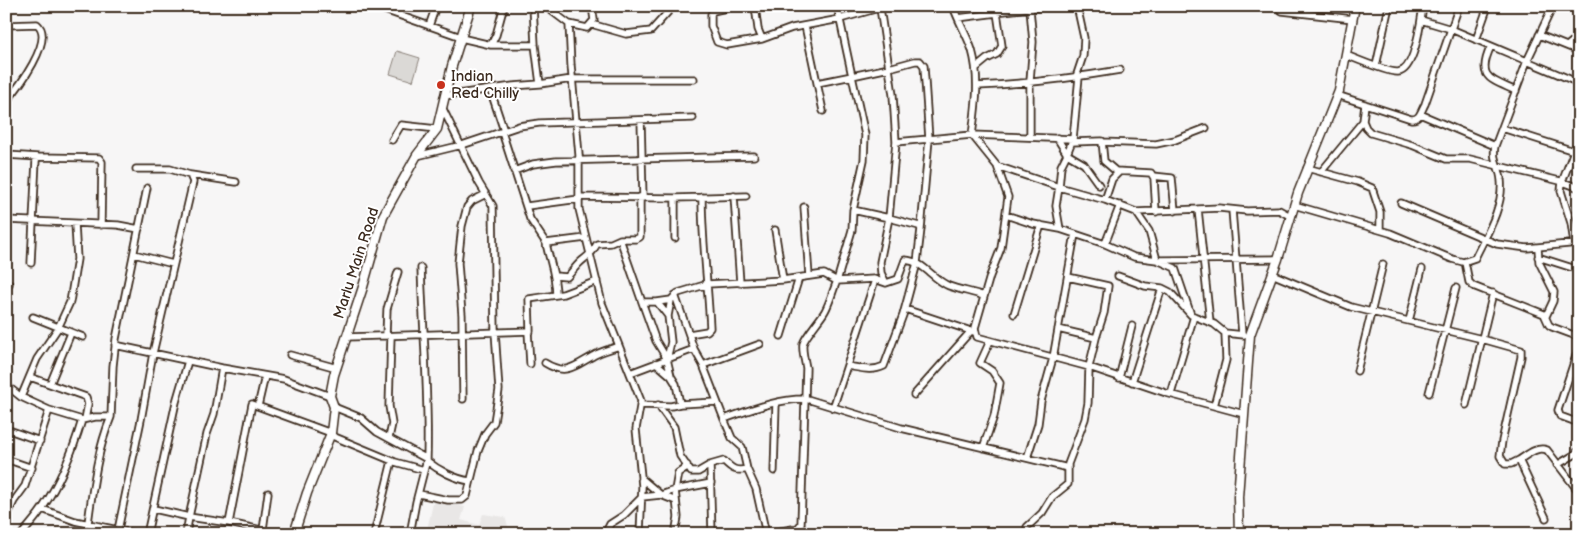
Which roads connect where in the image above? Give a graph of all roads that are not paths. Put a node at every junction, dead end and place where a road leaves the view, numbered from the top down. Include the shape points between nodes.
1 (373, 6) edge
2 (402, 6) edge
3 (436, 6) edge
4 (471, 6) edge
5 (504, 6) edge
6 (533, 6) edge
7 (545, 6) edge
8 (592, 6) edge
9 (670, 6) edge
10 (735, 6) edge
11 (755, 6) edge
12 (837, 6) edge
13 (953, 6) edge
14 (1048, 6) edge
15 (1077, 6) edge
16 (1278, 6) edge
17 (1356, 6) edge
18 (1389, 6) edge
19 (1423, 6) edge
20 (1459, 6) edge
21 (1488, 6) edge
22 (1553, 6) edge
23 (883, 7) edge
24 (1030, 9) junction
25 (996, 10) edge
26 (399, 15) junction
27 (958, 18) junction
28 (1353, 18) junction
29 (840, 19) junction
30 (1421, 20) junction
31 (569, 24) junction
32 (591, 24) junction
33 (6, 25) edge
34 (430, 26) junction
35 (805, 26) junction
36 (1451, 30) junction
37 (1540, 35) junction
38 (1579, 36) edge
39 (461, 37) junction
40 (762, 39) junction
41 (1476, 40) junction
42 (491, 45) junction
43 (535, 45) junction
44 (1491, 46) junction
45 (1567, 46) junction
46 (1579, 51) edge
47 (1346, 55) junction
48 (1527, 61) junction
49 (1376, 66) junction
50 (889, 68) junction
51 (976, 68) junction
52 (1120, 70) dead end
53 (852, 76) junction
54 (1078, 77) junction
55 (572, 79) junction
56 (694, 79) dead end
57 (1030, 81) junction
58 (817, 83) junction
59 (1579, 83) edge
60 (540, 84) junction
61 (977, 86) junction
62 (490, 89) junction
63 (1516, 91) junction
64 (1337, 95) junction
65 (444, 96) junction
66 (6, 102) edge
67 (1365, 104) junction
68 (442, 107) junction
69 (823, 111) dead end
70 (1420, 114) junction
71 (693, 118) dead end
72 (641, 120) junction
73 (576, 121) junction
74 (1363, 121) junction
75 (1206, 128) dead end
76 (1502, 128) junction
77 (437, 129) junction
78 (503, 132) junction
79 (972, 135) junction
80 (1030, 137) junction
81 (1057, 138) junction
82 (1579, 138) edge
83 (929, 139) junction
84 (392, 140) dead end
85 (1072, 140) junction
86 (896, 142) junction
87 (1102, 142) junction
88 (462, 145) junction
89 (1496, 146) junction
90 (1574, 151) junction
91 (1067, 154) junction
92 (6, 155) edge
93 (417, 156) junction
94 (754, 156) dead end
95 (38, 157) junction
96 (642, 159) junction
97 (579, 160) junction
98 (997, 166) junction
99 (1497, 166) junction
100 (1307, 168) junction
101 (136, 169) dead end
102 (514, 171) junction
103 (1116, 171) junction
104 (1321, 172) junction
105 (191, 175) junction
106 (1153, 176) junction
107 (236, 182) dead end
108 (1562, 182) junction
109 (1099, 185) dead end
110 (1059, 187) junction
111 (146, 188) dead end
112 (1579, 188) edge
113 (486, 194) junction
114 (734, 196) junction
115 (746, 196) dead end
116 (641, 197) junction
117 (702, 197) junction
118 (579, 198) junction
119 (675, 198) junction
120 (1105, 200) junction
121 (1401, 203) dead end
122 (1120, 205) junction
123 (1294, 205) junction
124 (527, 206) junction
125 (804, 208) dead end
126 (1198, 209) junction
127 (853, 210) junction
128 (1232, 210) junction
129 (1174, 211) junction
130 (1136, 212) junction
131 (1156, 212) junction
132 (1006, 215) junction
133 (1290, 216) junction
134 (889, 218) junction
135 (6, 220) edge
136 (33, 222) junction
137 (76, 224) junction
138 (101, 225) junction
139 (1041, 226) junction
140 (139, 229) junction
141 (921, 229) junction
142 (1060, 229) junction
143 (775, 230) dead end
144 (1380, 230) junction
145 (1076, 234) junction
146 (586, 238) junction
147 (675, 238) dead end
148 (620, 239) junction
149 (1484, 239) junction
150 (546, 243) junction
151 (1576, 243) edge
152 (1104, 244) junction
153 (1538, 248) junction
154 (134, 254) junction
155 (590, 256) junction
156 (1538, 257) junction
157 (1236, 258) junction
158 (1204, 259) junction
159 (1278, 259) junction
160 (1157, 260) junction
161 (1465, 262) junction
162 (31, 263) dead end
163 (917, 263) junction
164 (174, 264) junction
165 (1383, 264) dead end
166 (421, 268) dead end
167 (1422, 269) dead end
168 (1579, 270) edge
169 (398, 272) dead end
170 (1272, 274) junction
171 (556, 276) junction
172 (808, 276) junction
173 (1118, 276) dead end
174 (1068, 277) junction
175 (799, 278) junction
176 (783, 280) junction
177 (837, 280) junction
178 (875, 280) junction
179 (597, 281) junction
180 (740, 283) junction
181 (886, 283) junction
182 (708, 284) junction
183 (1162, 288) junction
184 (1456, 288) dead end
185 (1492, 293) junction
186 (556, 296) junction
187 (984, 296) junction
188 (673, 297) junction
189 (642, 302) junction
190 (657, 302) junction
191 (905, 309) junction
192 (1371, 312) junction
193 (1014, 314) dead end
194 (668, 316) junction
195 (1192, 316) junction
196 (1546, 316) junction
197 (33, 317) dead end
198 (1408, 321) junction
199 (1210, 322) junction
200 (1132, 326) dead end
201 (58, 328) junction
202 (1058, 329) junction
203 (1445, 330) junction
204 (495, 331) junction
205 (528, 331) junction
206 (462, 332) junction
207 (974, 332) junction
208 (71, 333) junction
209 (1225, 333) junction
210 (689, 334) junction
211 (424, 335) junction
212 (1246, 335) junction
213 (389, 336) junction
214 (781, 336) dead end
215 (83, 337) dead end
216 (346, 337) junction
217 (1579, 337) edge
218 (1096, 338) junction
219 (1482, 339) junction
220 (990, 341) junction
221 (760, 344) dead end
222 (115, 345) junction
223 (619, 346) junction
224 (1579, 347) edge
225 (694, 350) junction
226 (153, 353) junction
227 (290, 355) dead end
228 (1053, 358) junction
229 (667, 359) junction
230 (188, 361) junction
231 (545, 363) dead end
232 (656, 363) junction
233 (530, 364) dead end
234 (703, 365) junction
235 (847, 366) junction
236 (1089, 367) junction
237 (222, 368) junction
238 (337, 368) junction
239 (1357, 371) dead end
240 (630, 373) junction
241 (265, 376) junction
242 (671, 376) junction
243 (30, 377) junction
244 (1119, 378) junction
245 (1132, 382) junction
246 (50, 384) junction
247 (6, 385) edge
248 (1429, 393) dead end
249 (1171, 394) junction
250 (914, 395) dead end
251 (330, 396) junction
252 (21, 397) junction
253 (463, 399) dead end
254 (805, 399) junction
255 (717, 402) junction
256 (680, 404) junction
257 (776, 404) junction
258 (640, 405) junction
259 (658, 405) junction
260 (1466, 405) dead end
261 (258, 406) junction
262 (1214, 406) junction
263 (334, 407) junction
264 (833, 408) junction
265 (49, 410) junction
266 (1244, 414) junction
267 (111, 417) junction
268 (724, 419) junction
269 (83, 420) junction
270 (1579, 422) edge
271 (6, 429) edge
272 (330, 434) junction
273 (389, 438) junction
274 (40, 441) junction
275 (983, 448) junction
276 (1579, 450) edge
277 (1027, 458) junction
278 (6, 459) edge
279 (427, 460) junction
280 (1519, 460) junction
281 (392, 461) junction
282 (687, 465) junction
283 (710, 465) junction
284 (1557, 465) junction
285 (32, 468) junction
286 (747, 468) junction
287 (1068, 468) junction
288 (424, 470) junction
289 (774, 471) dead end
290 (642, 478) junction
291 (470, 481) junction
292 (712, 483) junction
293 (675, 490) junction
294 (1579, 492) edge
295 (268, 493) dead end
296 (419, 494) junction
297 (661, 495) junction
298 (642, 497) junction
299 (676, 502) junction
300 (42, 509) junction
301 (154, 509) junction
302 (189, 517) junction
303 (6, 518) edge
304 (1546, 518) dead end
305 (88, 523) junction
306 (229, 523) junction
307 (1028, 527) dead end
308 (118, 530) junction
309 (263, 530) junction
310 (22, 534) edge
311 (137, 534) edge
312 (147, 534) edge
313 (186, 534) edge
314 (280, 534) edge
315 (294, 534) edge
316 (374, 534) edge
317 (410, 534) edge
318 (605, 534) edge
319 (640, 534) edge
320 (675, 534) edge
321 (712, 534) edge
322 (765, 534) edge
323 (1240, 534) edge

1 - 26 street
2 - 26 street
3 - 34 street
4 - 39 street, Marlu Main Road
5 - 42 street
6 - 43 street
7 - 31 street
8 - 32 street via 594,20
9 - 32 street via 651,31 626,34
10 - 40 street via 710,14 710,26 717,42 728,45
11 - 40 street
12 - 29 street
13 - 27 street
14 - 24 street
15 - 54 street via 1084,38
16 - 28 street via 1282,11
17 - 28 street
18 - 49 street
19 - 30 street
20 - 36 street
21 - 41 street
22 - 37 street
23 - 29 street
23 - 50 street
24 - 25 street
24 - 57 street via 1033,42
25 - 27 street
25 - 51 street via 1002,46 997,54
26 - 34 street
27 - 51 street via 972,49
28 - 47 street
29 - 35 street
29 - 53 street
30 - 36 street
30 - 49 street via 1406,68 1397,73
31 - 32 street via 587,28
31 - 55 street
33 - 66 street via 37,24 43,38 35,59
34 - 39 street
35 - 40 street
35 - 58 street
36 - 41 street
36 - 70 street
37 - 45 street
37 - 48 street
38 - 45 street
39 - 42 street
39 - 65 street, Marlu Main Road
41 - 44 street
42 - 43 street
43 - 60 street
44 - 48 street
44 - 63 street via 1484,65 1485,72 1492,80
45 - 46 street
47 - 49 street
47 - 64 street
48 - 59 street
48 - 63 street
50 - 53 street
50 - 83 street via 915,61 923,63
50 - 86 street
51 - 61 street
52 - 54 street
53 - 58 street
53 - 127 street via 865,135 864,160
54 - 57 street
54 - 85 street
55 - 56 street
55 - 60 street
55 - 73 street
57 - 61 street
57 - 80 street
58 - 69 street
60 - 62 street
61 - 79 street
62 - 65 street
62 - 78 street
63 - 76 street
64 - 67 street
64 - 100 street
65 - 68 street, Marlu Main Road
67 - 70 street via 1410,119
67 - 74 street
68 - 77 street, Marlu Main Road
68 - 88 street
70 - 89 street
71 - 72 street
72 - 73 street
72 - 96 street
73 - 78 street via 519,126
73 - 97 street
74 - 99 street via 1371,133 1412,145 1438,157 1452,160 1468,158
74 - 104 street
75 - 87 street via 1156,144
76 - 89 street
76 - 90 street
77 - 84 street via 400,125
77 - 93 street, Marlu Main Road
78 - 88 street
78 - 102 street
79 - 80 street
79 - 83 street
79 - 98 street
80 - 81 street
81 - 85 street
81 - 91 street
82 - 90 street
83 - 86 street
83 - 141 street
85 - 87 street
85 - 91 street
86 - 134 street
87 - 103 street via 1104,161
88 - 93 street
88 - 113 street
89 - 99 street
90 - 108 street
91 - 109 street via 1084,164
91 - 110 street via 1061,166
92 - 95 street
93 - 216 street, Marlu Main Road via 383,216
94 - 96 street
95 - 136 street
95 - 138 street via 99,158 102,162
96 - 97 street
96 - 116 street
97 - 102 street via 533,164
97 - 118 street
98 - 110 street
98 - 132 street via 1008,197
99 - 108 street
99 - 149 street via 1501,178 1500,202
100 - 104 street
100 - 123 street
101 - 105 street via 170,169
102 - 124 street
103 - 106 street via 1146,172
103 - 120 street via 1118,173 1112,179
104 - 144 street via 1372,188 1380,212
105 - 107 street
105 - 164 street via 193,182
106 - 129 street via 1172,178
106 - 131 street
108 - 112 street
108 - 151 street via 1561,191
110 - 120 street
110 - 142 street via 1056,206
111 - 140 street
113 - 204 street via 493,206
113 - 206 street via 472,200 462,226 458,263
114 - 115 street
114 - 117 street
114 - 180 street
116 - 118 street
116 - 119 street
116 - 148 street via 640,237
117 - 119 street
117 - 182 street
118 - 124 street
118 - 146 street
119 - 147 street
120 - 122 street
121 - 149 street
122 - 130 street
122 - 152 street
123 - 133 street
123 - 144 street
124 - 150 street via 532,223
125 - 172 street
126 - 128 street
126 - 129 street
126 - 158 street
127 - 134 street
127 - 177 street via 852,230
128 - 133 street via 1279,210
128 - 157 street
129 - 131 street
130 - 131 street
130 - 160 street via 1149,231
132 - 139 street
132 - 187 street via 1001,248
133 - 159 street
134 - 141 street
134 - 181 street via 880,262
135 - 136 street
136 - 137 street
136 - 162 street
137 - 138 street
137 - 201 street via 77,259 70,302
138 - 140 street
139 - 142 street
139 - 193 street
140 - 154 street
141 - 163 street
142 - 145 street
143 - 176 street
144 - 161 street
145 - 152 street
145 - 174 street
146 - 150 street
146 - 155 street
148 - 155 street via 597,244
148 - 189 street
149 - 153 street via 1497,244
149 - 161 street via 1475,258
150 - 171 street
151 - 153 street
152 - 160 street via 1134,257
153 - 156 street
154 - 164 street
154 - 222 street
155 - 171 street via 567,276
155 - 179 street
156 - 168 street
156 - 196 street via 1554,292 1554,301
157 - 158 street
157 - 159 street
157 - 212 street
158 - 160 street
158 - 199 street
159 - 170 street
160 - 195 street via 1175,268
161 - 185 street via 1469,282
163 - 181 street via 905,260 898,279
163 - 187 street via 948,286
163 - 191 street
164 - 226 street
165 - 192 street
166 - 211 street
167 - 198 street
169 - 213 street via 387,309
170 - 192 street
170 - 212 street
171 - 186 street
172 - 175 street
172 - 177 street via 824,274
173 - 183 street via 1145,286
174 - 202 street
174 - 218 street via 1108,286
175 - 176 street
175 - 214 street
176 - 180 street
177 - 178 street
177 - 254 street via 826,310 804,344
178 - 181 street
178 - 235 street
179 - 186 street
179 - 223 street
180 - 182 street
182 - 188 street
182 - 210 street via 709,330
183 - 195 street via 1170,292
183 - 245 street
184 - 203 street
185 - 196 street
185 - 219 street
186 - 205 street via 529,299
187 - 207 street
188 - 190 street
188 - 194 street
188 - 210 street
189 - 190 street
189 - 229 street via 656,341
190 - 194 street
191 - 207 street
191 - 235 street via 884,366 870,370
192 - 198 street
192 - 239 street
194 - 229 street via 671,342
195 - 199 street
195 - 249 street
196 - 217 street via 1552,327
197 - 201 street
198 - 203 street
199 - 209 street
200 - 244 street
201 - 208 street
201 - 243 street via 37,358
202 - 218 street
202 - 228 street
203 - 219 street
203 - 248 street
204 - 205 street
204 - 206 street
204 - 291 street via 499,390 497,410 478,451
205 - 233 street
206 - 211 street
206 - 253 street
207 - 220 street via 977,337
207 - 250 street
208 - 215 street
208 - 246 street
209 - 212 street
209 - 262 street via 1226,360
210 - 225 street
211 - 213 street
211 - 279 street
212 - 266 street
213 - 216 street
213 - 273 street via 392,424
216 - 238 street, Marlu Main Road
218 - 236 street
219 - 260 street
219 - 280 street via 1518,348 1522,354 1500,456 1505,464
220 - 228 street
220 - 275 street via 980,363 992,371 1000,383 994,416
221 - 234 street
222 - 226 street
222 - 267 street
223 - 231 street via 565,370
223 - 240 street
224 - 270 street via 1558,410 1560,416
225 - 229 street
225 - 234 street
226 - 230 street
226 - 308 street
227 - 238 street
228 - 236 street
228 - 277 street
229 - 232 street
229 - 242 street
230 - 237 street
230 - 301 street via 176,402
232 - 240 street
232 - 242 street
234 - 255 street
235 - 264 street
236 - 244 street
236 - 287 street via 1085,419
237 - 241 street
237 - 302 street
238 - 251 street, Marlu Main Road
240 - 258 street
241 - 251 street via 284,379
241 - 261 street
242 - 256 street
243 - 246 street
243 - 252 street
244 - 245 street
245 - 249 street
246 - 269 street via 86,398 88,404
247 - 252 street
249 - 262 street
251 - 263 street
252 - 265 street
254 - 257 street
254 - 264 street
254 - 322 street via 801,524 798,528
255 - 256 street
255 - 268 street
256 - 259 street
257 - 268 street
257 - 289 street
258 - 259 street
258 - 290 street via 636,429
259 - 282 street via 674,426 680,456
261 - 272 street
261 - 306 street via 252,404
262 - 266 street
263 - 272 street
263 - 273 street via 361,418
264 - 275 street
265 - 269 street
265 - 274 street
266 - 323 street via 1238,497
267 - 269 street
267 - 305 street via 97,464
268 - 286 street via 732,438 742,447
269 - 300 street via 72,453
271 - 274 street
272 - 281 street
272 - 315 street
273 - 279 street
274 - 285 street
275 - 277 street
276 - 284 street
277 - 287 street
278 - 285 street
279 - 288 street
279 - 291 street via 437,469
280 - 284 street via 1542,448
280 - 304 street
281 - 288 street
281 - 316 street
282 - 283 street via 692,472
282 - 293 street via 678,473
283 - 286 street via 724,461 734,470
283 - 292 street
284 - 294 street
285 - 303 street via 26,486
286 - 322 street via 756,489
287 - 307 street via 1068,484 1052,497
288 - 296 street
290 - 297 street
290 - 298 street
291 - 296 street via 467,496 462,500
292 - 293 street
292 - 321 street
293 - 297 street
293 - 299 street
295 - 309 street
296 - 317 street
297 - 298 street
297 - 299 street
298 - 318 street via 610,524
298 - 319 street
299 - 320 street
300 - 305 street
300 - 310 street
301 - 302 street
301 - 312 street
302 - 306 street
302 - 313 street
305 - 308 street
306 - 309 street
308 - 311 street
309 - 314 street

